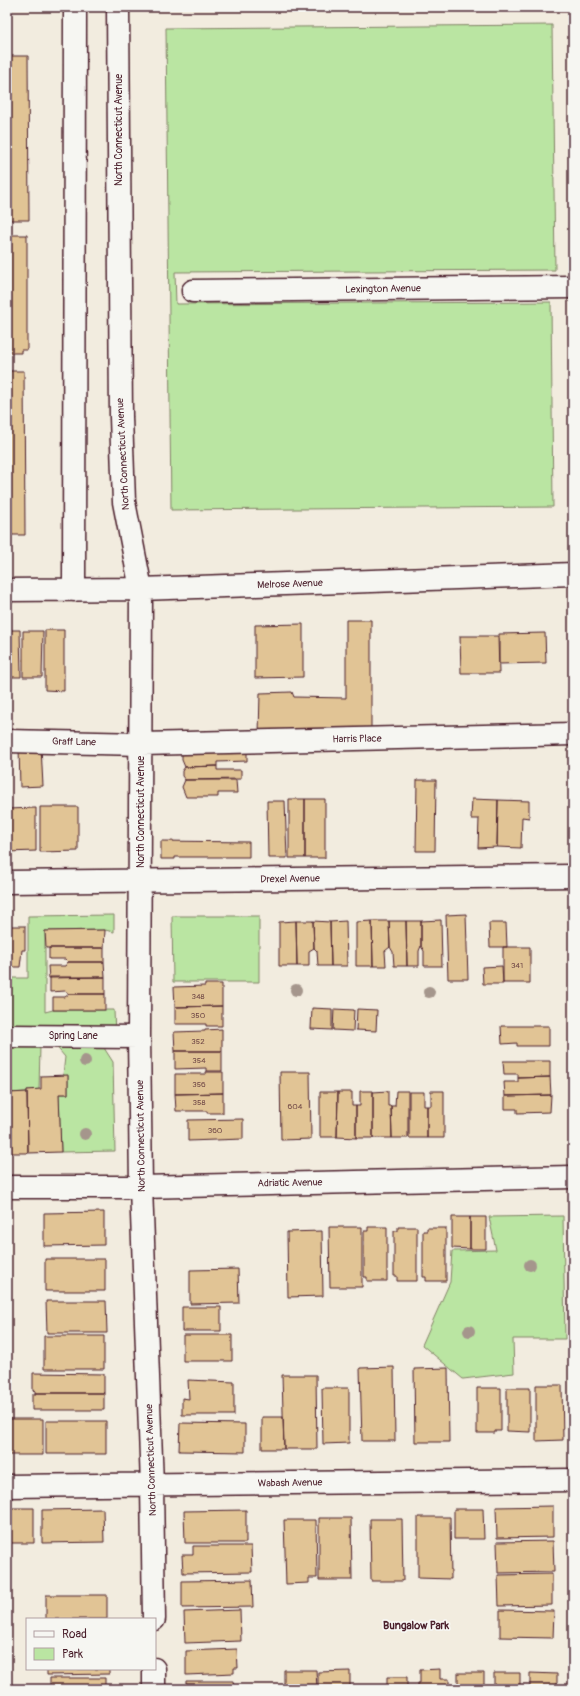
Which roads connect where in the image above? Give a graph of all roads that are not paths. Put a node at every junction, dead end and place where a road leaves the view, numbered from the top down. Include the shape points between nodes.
1 (75, 7) edge
2 (118, 7) edge
3 (573, 287) edge
4 (193, 291) dead end
5 (573, 574) edge
6 (141, 589) junction
7 (7, 590) edge
8 (74, 590) junction
9 (573, 734) edge
10 (7, 741) edge
11 (142, 744) junction
12 (573, 876) edge
13 (141, 880) junction
14 (7, 882) edge
15 (7, 1036) edge
16 (139, 1036) junction
17 (573, 1177) edge
18 (7, 1187) edge
19 (141, 1187) junction
20 (573, 1480) edge
21 (152, 1485) junction
22 (7, 1486) edge
23 (154, 1618) edge
24 (154, 1670) edge
25 (154, 1689) edge

1 - 8 street
2 - 6 street, North Connecticut Avenue via 124,502
3 - 4 street, Lexington Avenue
5 - 6 street, Melrose Avenue
6 - 8 street, Melrose Avenue
6 - 11 street, North Connecticut Avenue
7 - 8 street, Melrose Avenue
9 - 11 street, Harris Place
10 - 11 street, Graff Lane
11 - 13 street, North Connecticut Avenue
12 - 13 street, Drexel Avenue
13 - 14 street, Drexel Avenue
13 - 16 street, North Connecticut Avenue
15 - 16 street, Spring Lane
16 - 19 street, North Connecticut Avenue
17 - 19 street, Adriatic Avenue
18 - 19 street, Adriatic Avenue
19 - 21 street, North Connecticut Avenue
20 - 21 street, Wabash Avenue
21 - 22 street, Wabash Avenue
21 - 23 street, North Connecticut Avenue
24 - 25 street

